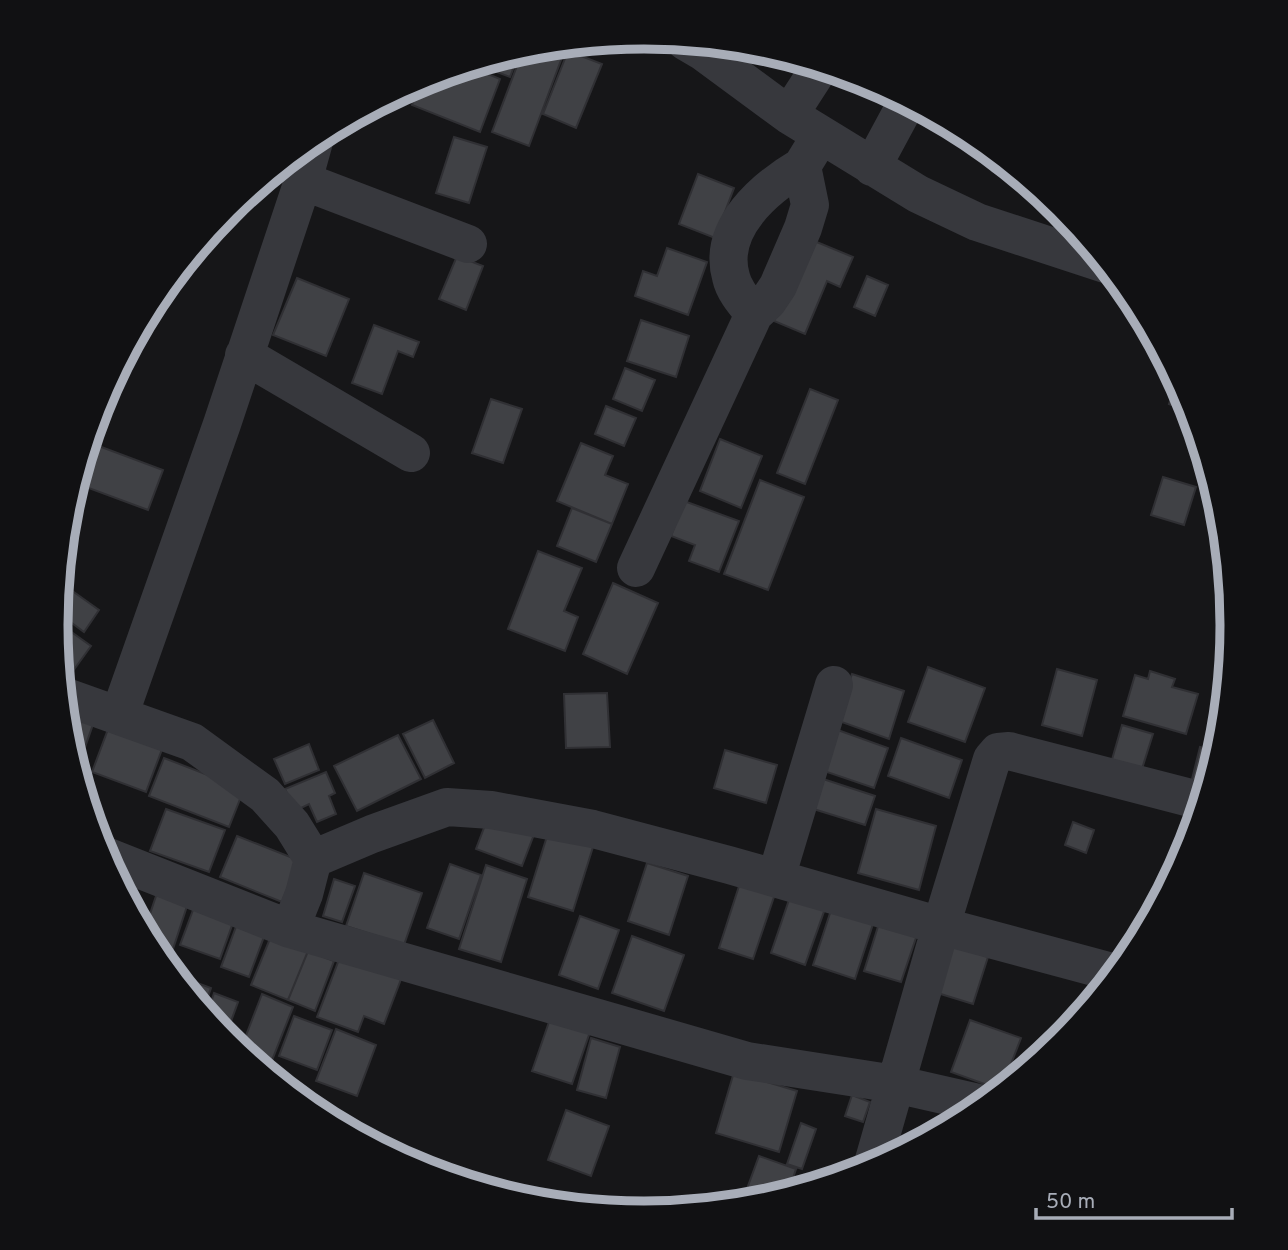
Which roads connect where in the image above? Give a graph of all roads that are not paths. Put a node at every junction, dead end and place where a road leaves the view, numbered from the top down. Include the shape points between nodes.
1 (704, 52) edge
2 (814, 76) edge
3 (902, 110) edge
4 (789, 115) junction
5 (812, 150) junction
6 (310, 156) edge
7 (872, 167) junction
8 (303, 181) junction
9 (468, 244) dead end
10 (1088, 258) edge
11 (754, 314) junction
12 (244, 355) junction
13 (411, 453) dead end
14 (636, 568) dead end
15 (834, 685) dead end
16 (73, 700) edge
17 (119, 716) junction
18 (1193, 799) edge
19 (313, 859) junction
20 (119, 861) edge
21 (776, 878) junction
22 (941, 926) junction
23 (290, 929) junction
24 (1105, 970) edge
25 (895, 1084) junction
26 (968, 1101) edge
27 (876, 1152) edge

1 - 4 street
2 - 4 street
3 - 7 street
4 - 5 street
5 - 7 street
5 - 11 street via 810,205 803,228 778,286
5 - 11 street via 744,215 727,256 731,279
6 - 8 street
7 - 10 street via 977,222
8 - 9 street
8 - 12 street
11 - 14 street
12 - 13 street
12 - 17 street
15 - 21 street
16 - 17 street
17 - 19 street via 192,742 265,795 292,825
18 - 22 street via 1009,751 998,752 992,759
19 - 21 street via 447,807 491,810 593,829
19 - 23 street
20 - 23 street
21 - 22 street
22 - 24 street
22 - 25 street
23 - 25 street via 747,1061
25 - 26 street
25 - 27 street

